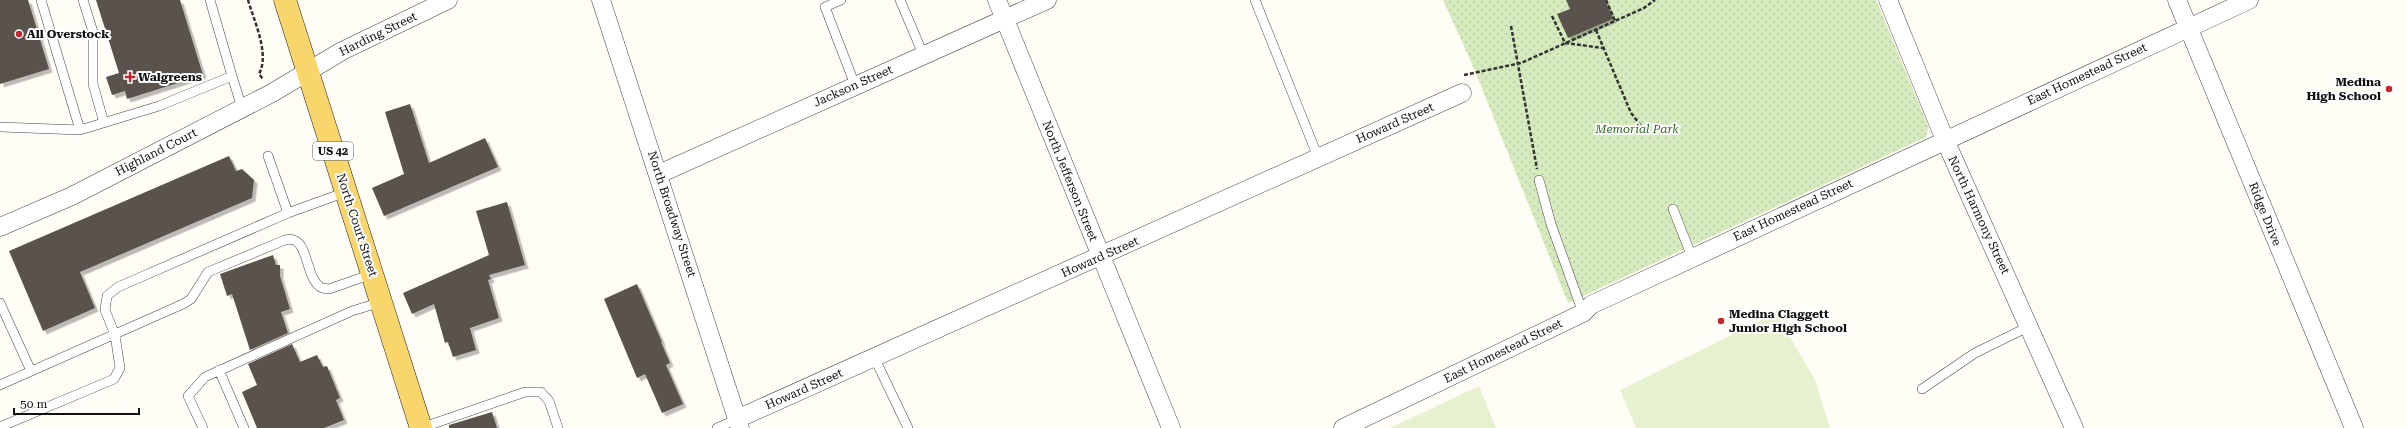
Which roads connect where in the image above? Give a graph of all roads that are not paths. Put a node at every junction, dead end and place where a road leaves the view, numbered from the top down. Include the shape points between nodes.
1 (41, 0) edge
2 (82, 0) edge
3 (210, 0) edge
4 (285, 0) edge
5 (448, 0) edge
6 (602, 0) edge
7 (842, 0) edge
8 (900, 0) edge
9 (997, 0) edge
10 (1046, 0) edge
11 (1255, 0) edge
12 (1888, 0) edge
13 (2177, 0) edge
14 (2249, 0) edge
15 (1005, 19) junction
16 (2188, 27) junction
17 (923, 54) junction
18 (308, 70) junction
19 (232, 76) junction
20 (855, 85) junction
21 (1462, 93) dead end
22 (242, 108) junction
23 (104, 123) junction
24 (0, 127) edge
25 (80, 130) junction
26 (1945, 140) junction
27 (268, 156) dead end
28 (1318, 157) junction
29 (659, 174) junction
30 (1539, 180) road end
31 (346, 192) junction
32 (1673, 209) dead end
33 (288, 212) junction
34 (0, 227) edge
35 (1100, 257) junction
36 (1692, 257) junction
37 (372, 274) junction
38 (381, 302) junction
39 (0, 303) edge
40 (1583, 313) junction
41 (2030, 326) junction
42 (115, 335) junction
43 (874, 357) junction
44 (219, 370) junction
45 (31, 371) junction
46 (0, 385) edge
47 (1922, 389) dead end
48 (739, 423) edge
49 (0, 427) edge
50 (203, 428) edge
51 (244, 428) edge
52 (421, 428) edge
53 (558, 428) edge
54 (717, 428) edge
55 (908, 428) edge
56 (1171, 428) edge
57 (1343, 428) edge
58 (2074, 428) edge
59 (2354, 428) edge

1 - 25 lane
2 - 23 lane via 93,32 93,84
3 - 19 lane
4 - 18 main road, North Court Street / US 42
5 - 18 street, Harding Street
6 - 29 street, North Broadway Street
7 - 20 lane via 825,7
8 - 17 lane
9 - 15 street, North Jefferson Street
10 - 15 street, Jackson Street
11 - 28 lane
12 - 26 street, North Harmony Street
13 - 16 street, Ridge Drive
14 - 16 street, East Homestead Street
15 - 17 street, Jackson Street
15 - 35 street, North Jefferson Street
16 - 26 street, East Homestead Street
16 - 59 street, Ridge Drive
17 - 20 street, Jackson Street
18 - 22 street, Highland Court
18 - 31 main road, North Court Street / US 42
19 - 22 lane
19 - 23 lane via 159,106
20 - 29 street, Jackson Street
21 - 28 street, Howard Street
22 - 34 street, Highland Court via 72,196
23 - 25 lane
24 - 25 lane
26 - 36 street, East Homestead Street
26 - 41 street, North Harmony Street
27 - 33 lane
28 - 35 street, Howard Street
29 - 48 street, North Broadway Street
30 - 40 lane via 1551,224
31 - 33 lane
31 - 37 main road, North Court Street / US 42
32 - 36 lane
33 - 42 lane via 118,287 107,296 105,310
35 - 43 street, Howard Street
35 - 56 street, North Jefferson Street
36 - 40 street, East Homestead Street via 1591,305
37 - 38 main road, North Court Street / US 42
37 - 42 lane via 329,289 322,288 313,280 300,244 288,239 208,272 187,302
38 - 44 lane via 352,311
38 - 52 main road, North Court Street / US 42
39 - 45 lane
40 - 57 street, East Homestead Street
41 - 47 lane via 1975,353
41 - 58 street, North Harmony Street
42 - 45 lane
42 - 49 lane via 120,368 114,379
43 - 48 street, Howard Street
43 - 55 lane
44 - 50 lane via 204,377 188,396
44 - 51 lane
45 - 46 lane
48 - 54 lane
52 - 53 lane via 525,392 541,392 549,401

